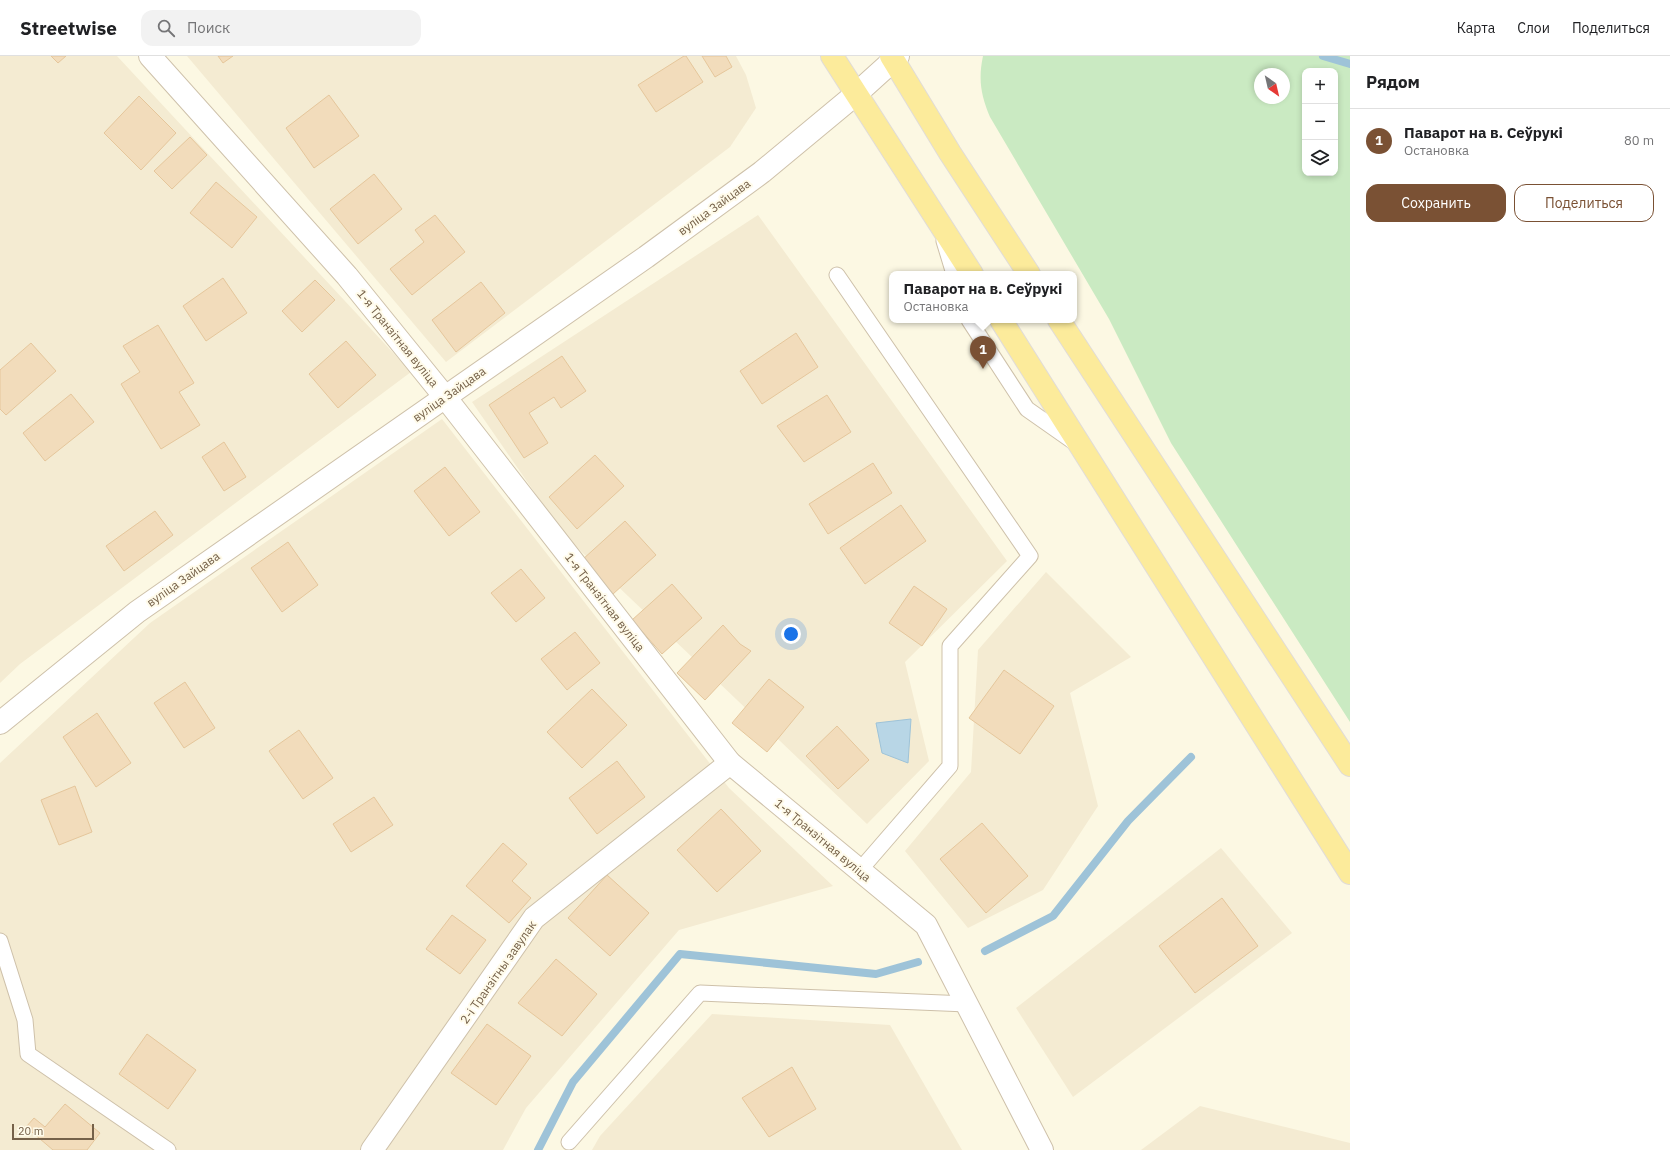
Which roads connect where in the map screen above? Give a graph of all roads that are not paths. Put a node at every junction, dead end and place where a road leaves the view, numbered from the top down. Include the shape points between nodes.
1 (150, 56) edge
2 (832, 56) edge
3 (895, 58) edge
4 (856, 94) junction
5 (937, 219) junction
6 (953, 271) edge
7 (970, 271) edge
8 (1027, 271) edge
9 (837, 275) dead end
10 (971, 323) edge
11 (1004, 323) edge
12 (1061, 323) edge
13 (445, 397) junction
14 (1084, 449) junction
15 (0, 723) edge
16 (730, 763) junction
17 (1350, 765) edge
18 (860, 870) junction
19 (1350, 873) edge
20 (0, 940) edge
21 (967, 1004) junction
22 (569, 1142) dead end
23 (168, 1150) edge
24 (372, 1150) edge
25 (1042, 1150) edge

1 - 13 street, 1-я Транзітная вуліца via 347,276
2 - 4 main road
3 - 4 street, вуліца Зайцава
3 - 8 main road via 950,153
4 - 5 main road
4 - 13 street, вуліца Зайцава via 762,172
5 - 6 lane
5 - 7 main road
9 - 18 lane via 1030,556 950,646 950,766
10 - 14 lane via 1027,409
11 - 14 main road
12 - 17 main road
13 - 15 street, вуліца Зайцава via 137,612
13 - 16 street, 1-я Транзітная вуліца
14 - 19 main road
16 - 18 street, 1-я Транзітная вуліца
16 - 24 street, 2-і Транзітны завулак via 534,918
18 - 21 street, 1-я Транзітная вуліца via 926,925
20 - 23 lane via 25,1020 28,1054
21 - 22 lane via 700,993
21 - 25 street, 1-я Транзітная вуліца

